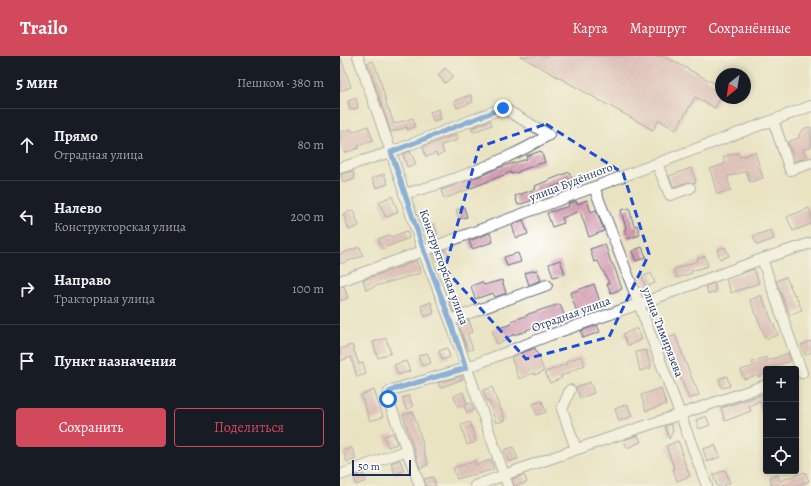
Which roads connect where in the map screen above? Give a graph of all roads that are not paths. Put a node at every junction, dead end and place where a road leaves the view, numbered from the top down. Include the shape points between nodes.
1 (358, 56) edge
2 (811, 106) edge
3 (773, 120) junction
4 (391, 152) junction
5 (811, 163) edge
6 (657, 164) junction
7 (340, 168) edge
8 (594, 187) junction
9 (690, 188) dead end
10 (404, 194) junction
11 (811, 243) edge
12 (424, 251) junction
13 (762, 259) junction
14 (340, 281) edge
15 (547, 285) dead end
16 (640, 304) junction
17 (450, 320) junction
18 (466, 368) junction
19 (803, 372) edge
20 (763, 386) edge
21 (570, 390) dead end
22 (681, 415) junction
23 (576, 449) junction
24 (407, 450) junction
25 (340, 475) edge
26 (504, 475) junction
27 (420, 486) edge
28 (475, 486) edge
29 (508, 486) edge
30 (707, 486) edge

1 - 4 street, Конструкторская улица
2 - 3 street, улица Будённого
3 - 5 street via 790,170
3 - 6 street, улица Будённого
4 - 7 street
4 - 10 street, Конструкторская улица
4 - 10 street via 503,108 549,135 527,148 466,174
6 - 8 street, улица Будённого
6 - 9 street via 670,195
8 - 12 street, улица Будённого
8 - 16 street, улица Тимирязева
10 - 12 street, Конструкторская улица
11 - 13 street, Отрадная улица
12 - 14 street, улица Будённого
12 - 17 street, Конструкторская улица
13 - 16 street, Отрадная улица
13 - 19 street
15 - 17 street
16 - 18 street, Отрадная улица
16 - 22 street, улица Тимирязева
17 - 18 street, Конструкторская улица
18 - 24 street, Отрадная улица via 389,392 388,399
18 - 26 street, Конструкторская улица
20 - 22 street
21 - 23 street via 562,409
22 - 23 street
22 - 30 street, улица Тимирязева
23 - 26 street
24 - 25 street
24 - 27 street
26 - 28 street
26 - 29 street, Конструкторская улица

